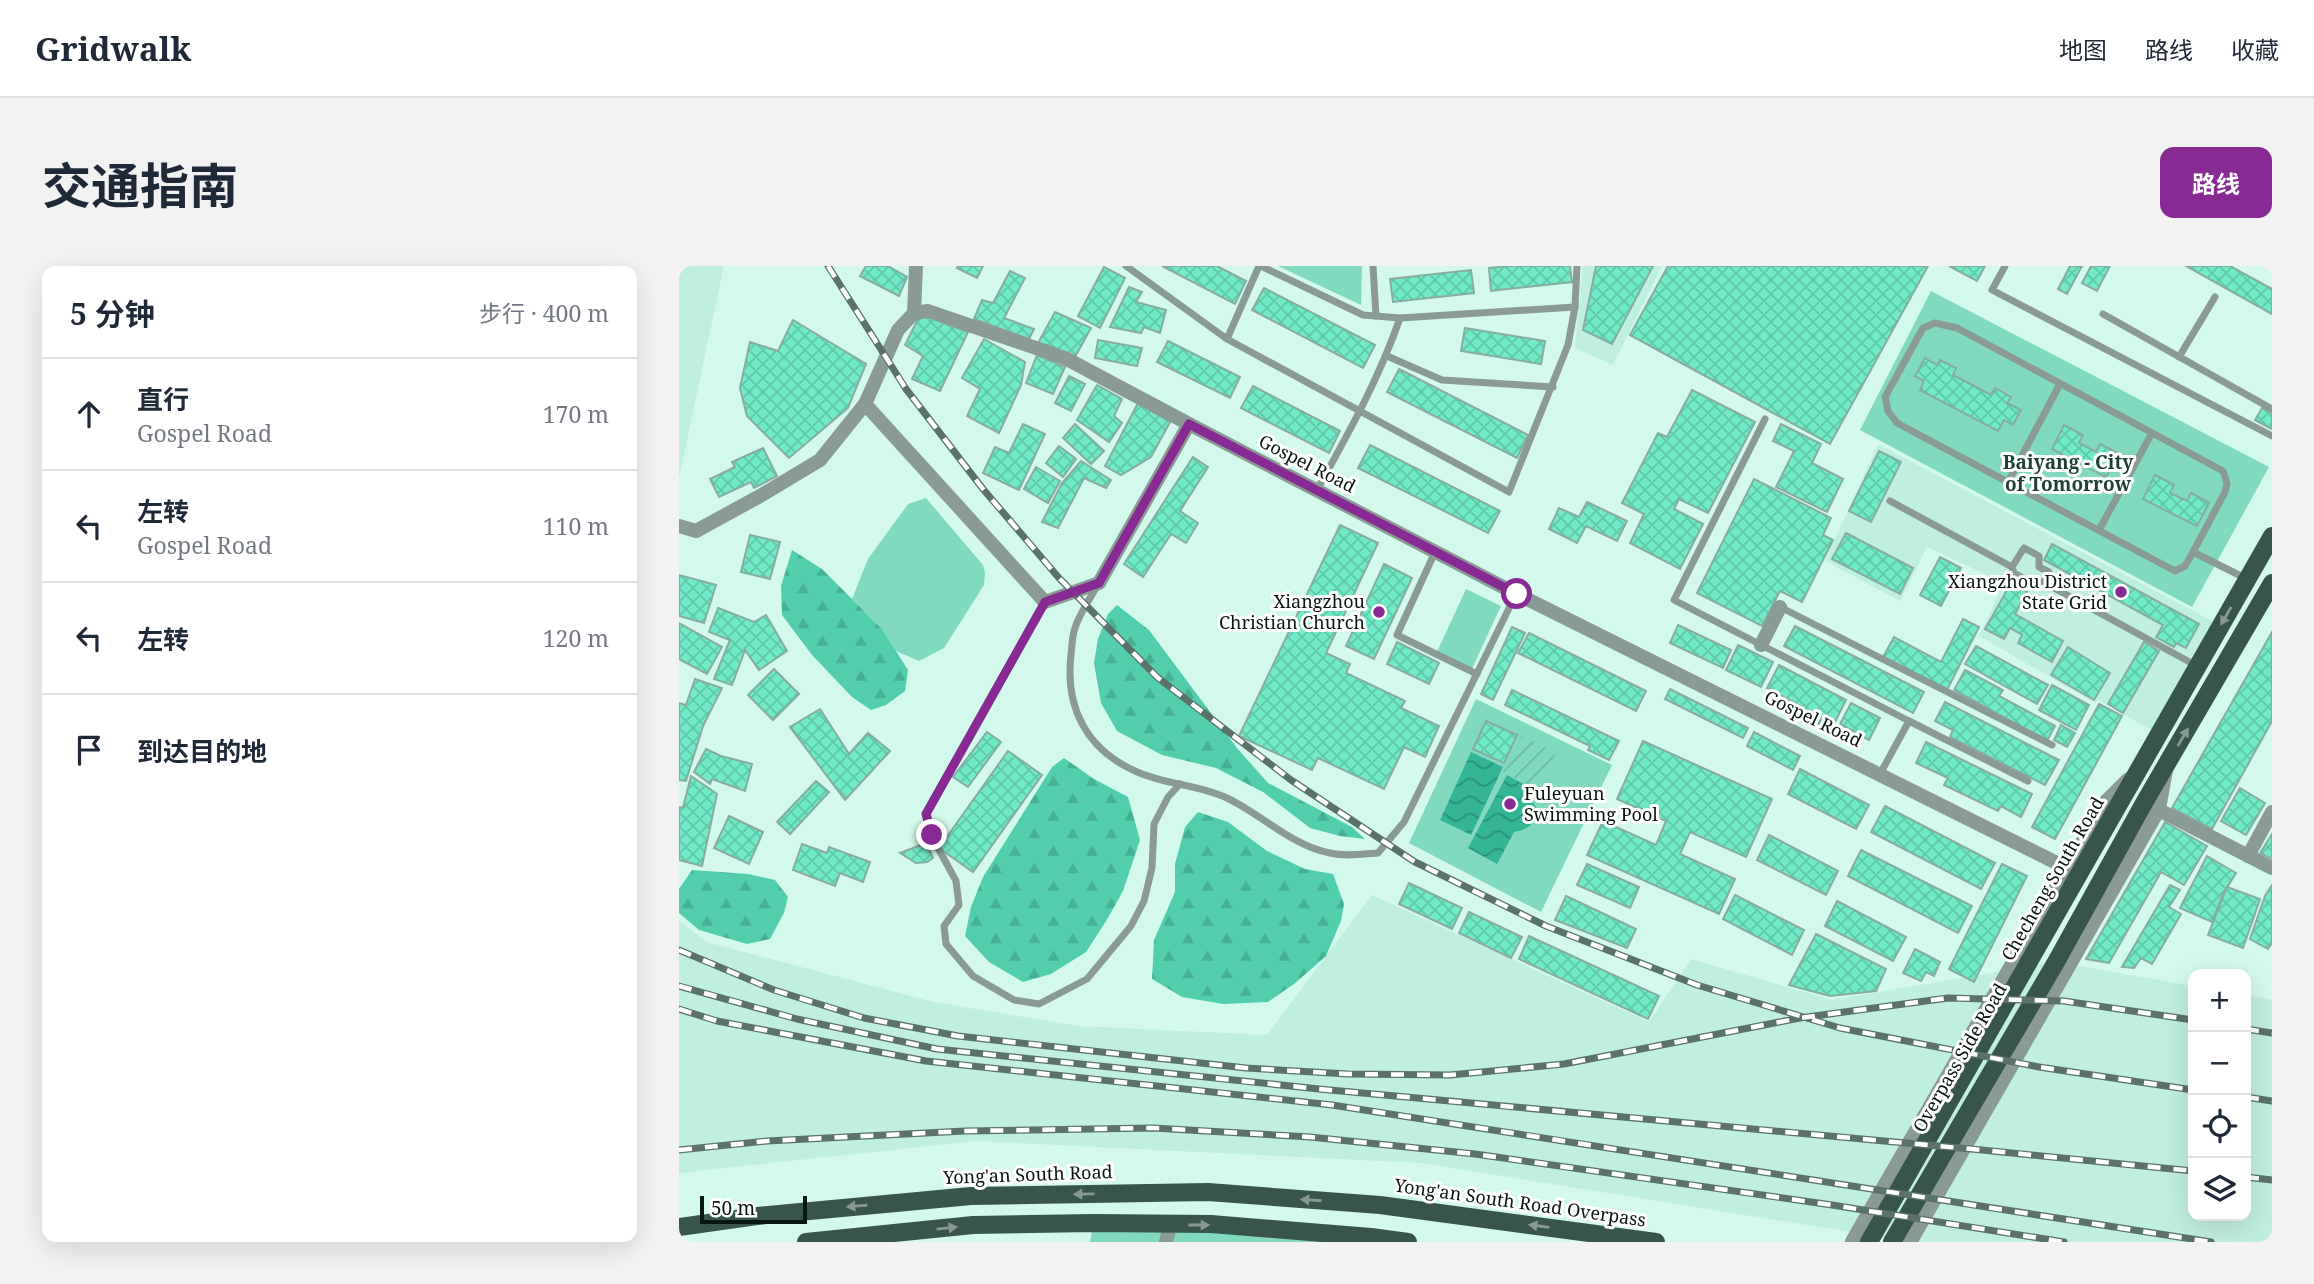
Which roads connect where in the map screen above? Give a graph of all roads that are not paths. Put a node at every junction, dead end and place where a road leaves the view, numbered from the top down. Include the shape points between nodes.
1 (916, 266) edge
2 (1126, 266) edge
3 (1260, 266) edge
4 (1373, 266) edge
5 (1577, 266) edge
6 (2005, 266) edge
7 (2215, 297) dead end
8 (1575, 307) junction
9 (914, 313) junction
10 (2103, 314) dead end
11 (1377, 316) junction
12 (1400, 318) junction
13 (1227, 339) junction
14 (1387, 356) junction
15 (2179, 357) junction
16 (2060, 384) junction
17 (1553, 387) junction
18 (865, 404) junction
19 (2272, 409) edge
20 (1360, 413) junction
21 (1765, 419) dead end
22 (1189, 424) junction
23 (2152, 433) junction
24 (2272, 436) edge
25 (2008, 482) junction
26 (1317, 491) junction
27 (1890, 501) dead end
28 (679, 526) edge
29 (2099, 530) junction
30 (2272, 536) edge
31 (1435, 552) junction
32 (2193, 552) junction
33 (2012, 567) junction
34 (2248, 579) junction
35 (2043, 582) junction
36 (1099, 583) junction
37 (2272, 583) edge
38 (1517, 594) junction
39 (1045, 602) junction
40 (1780, 607) joint
41 (1761, 645) junction
42 (2198, 666) junction
43 (1477, 674) junction
44 (1909, 721) junction
45 (2052, 745) dead end
46 (2164, 769) junction
47 (2139, 771) junction
48 (1880, 774) junction
49 (2028, 781) dead end
50 (1180, 784) junction
51 (2157, 809) junction
52 (2272, 812) edge
53 (2248, 856) junction
54 (2272, 868) edge
55 (2069, 869) junction
56 (1380, 1205) joint
57 (801, 1212) junction
58 (679, 1227) edge
59 (1286, 1230) junction
60 (1168, 1233) edge
61 (806, 1242) edge
62 (1327, 1242) edge
63 (1408, 1242) edge
64 (1656, 1242) edge
65 (1854, 1242) edge
66 (1870, 1242) edge
67 (1892, 1242) edge
68 (1908, 1242) edge

1 - 9 street
2 - 13 lane
3 - 11 lane via 1363,315
3 - 13 lane
4 - 11 lane
5 - 8 lane
6 - 24 lane via 1992,290
7 - 15 lane
8 - 12 lane
8 - 17 lane
9 - 18 street via 898,330
9 - 22 street, Gospel Road via 928,311 1065,358
10 - 15 lane
11 - 12 lane
12 - 14 lane
13 - 20 lane
14 - 17 lane via 1442,380
14 - 20 lane
15 - 19 lane
16 - 23 lane
16 - 25 lane
16 - 25 lane via 1957,328 1935,323 1923,328 1885,397 1897,423
17 - 20 lane via 1509,492
18 - 28 street via 820,460 696,531
18 - 39 street
20 - 26 lane
21 - 41 lane via 1674,600
22 - 26 street, Gospel Road
22 - 36 street
23 - 29 lane
23 - 32 lane via 2223,471 2225,492
25 - 29 lane
26 - 31 street, Gospel Road
27 - 33 lane
29 - 32 lane via 2175,571 2185,566
30 - 34 main road, Checheng South Road
31 - 38 street, Gospel Road
31 - 43 lane via 1397,635
32 - 34 lane
33 - 35 lane via 2014,573 2034,584
33 - 35 lane via 2024,548 2032,551 2039,556 2039,567 2049,572
34 -> 42 main road, Checheng South Road
35 - 42 lane
36 - 39 street
36 - 50 lane via 1075,628 1070,661 1070,694 1084,731 1107,755 1135,771
46 -> 37 main road
38 - 43 lane
38 - 48 street, Gospel Road
39 - 50 lane via 926,814 956,881 959,905 944,926 946,944 973,976 1014,1000 1039,1004 1087,979 1131,926 1144,901 1154,824
40 - 41 street
40 - 45 lane
41 - 44 lane
42 - 47 main road, Checheng South Road
43 - 50 lane via 1404,822 1378,853 1328,853 1297,841 1227,798
44 - 48 lane
44 - 49 lane
46 - 51 street
46 - 67 main road
47 - 55 street, Overpass Side Road via 2106,803
47 - 66 main road, Checheng South Road
48 - 55 street, Gospel Road
51 - 53 street
51 - 68 street
52 - 53 street
53 - 54 street
55 - 65 street, Overpass Side Road
56 -> 57 main road, Yong'an South Road via 1208,1192 971,1196
64 -> 56 main road, Yong'an South Road Overpass
57 - 58 main road, Yong'an South Road
57 - 61 main road
60 -> 59 main road via 1211,1224
59 - 62 main road
59 - 63 main road
61 -> 60 main road via 973,1226 1093,1223

